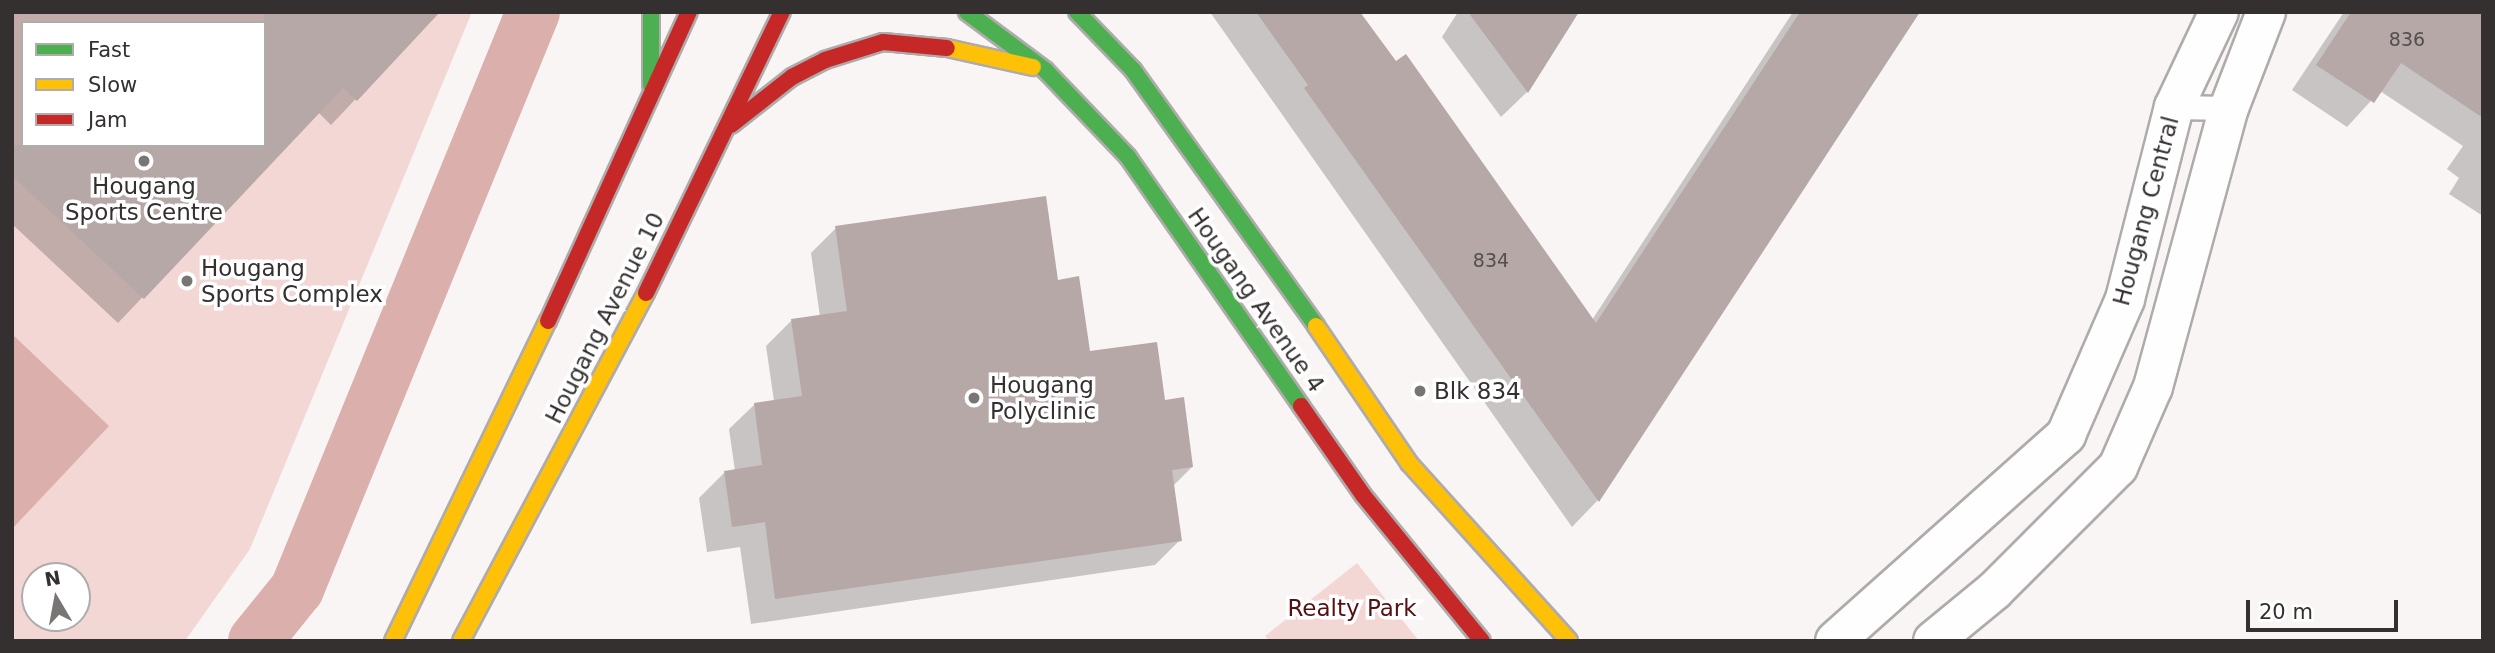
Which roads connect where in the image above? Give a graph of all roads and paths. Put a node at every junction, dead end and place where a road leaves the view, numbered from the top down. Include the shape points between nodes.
1 (650, 12) edge
2 (689, 12) edge
3 (782, 12) edge
4 (967, 12) edge
5 (1077, 12) edge
6 (2219, 12) edge
7 (2266, 12) edge
8 (1045, 70) junction
9 (651, 97) junction
10 (2174, 107) junction
11 (2229, 108) junction
12 (724, 131) junction
13 (393, 641) edge
14 (461, 641) edge
15 (1482, 641) edge
16 (1569, 641) edge
17 (1835, 641) edge
18 (1933, 641) edge

1 - 9 main road
2 - 9 main road, Hougang Avenue 10
3 - 12 main road, Hougang Avenue 10
4 - 8 main road, Hougang Avenue 4
5 - 16 main road, Hougang Avenue 4 via 1133,70 1256,237 1409,463
6 - 10 street, Hougang Central
7 - 11 street
8 - 12 main road via 961,49 883,42 825,60 792,78
8 - 15 main road, Hougang Avenue 4 via 1128,157 1363,495
9 - 13 main road, Hougang Avenue 10 via 561,298
10 - 11 lane
10 - 17 street, Hougang Central via 2125,299 2066,435
11 - 18 street via 2153,387 2118,467 1995,590
12 - 14 main road, Hougang Avenue 10 via 628,330

